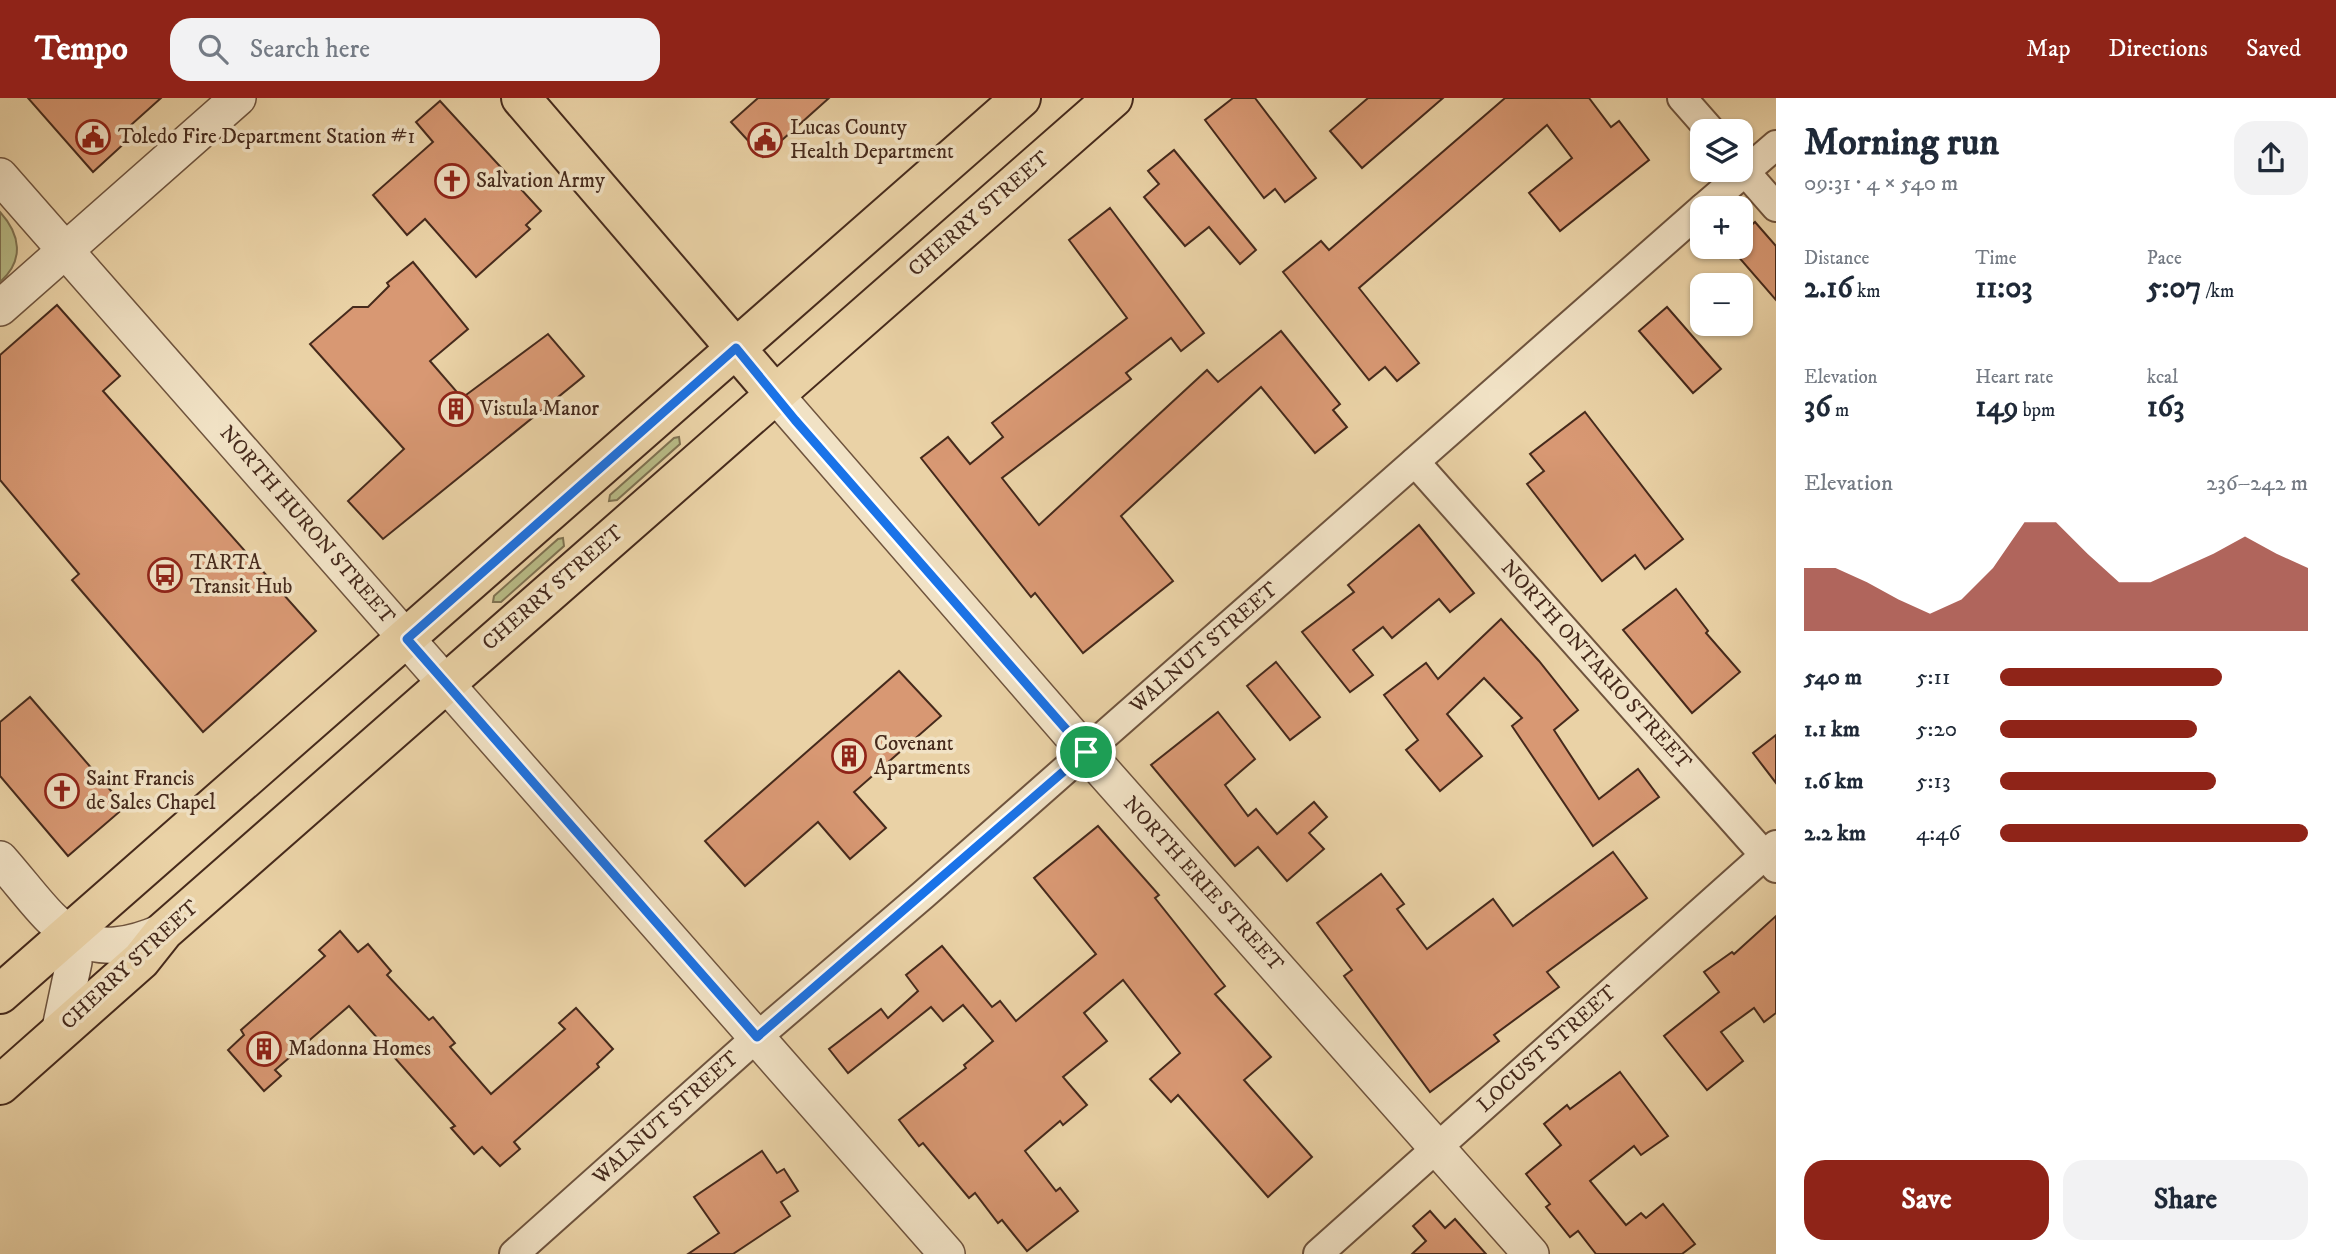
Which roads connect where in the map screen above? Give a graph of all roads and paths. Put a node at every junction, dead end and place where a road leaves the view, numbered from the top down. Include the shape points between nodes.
1 (238, 98) edge
2 (521, 98) edge
3 (1021, 98) edge
4 (1113, 98) edge
5 (1682, 98) edge
6 (1700, 119) edge
7 (1776, 145) edge
8 (1753, 162) edge
9 (0, 176) edge
10 (1753, 181) edge
11 (1730, 182) edge
12 (1716, 196) edge
13 (1776, 207) edge
14 (1690, 219) edge
15 (65, 250) junction
16 (0, 308) edge
17 (736, 348) junction
18 (774, 393) junction
19 (1415, 462) junction
20 (407, 639) junction
21 (447, 683) junction
22 (1086, 752) junction
23 (1772, 856) edge
24 (0, 859) edge
25 (164, 931) junction
26 (68, 936) junction
27 (0, 994) edge
28 (59, 1032) junction
29 (757, 1037) junction
30 (0, 1085) edge
31 (1437, 1149) junction
32 (514, 1254) edge
33 (947, 1254) edge
34 (1318, 1254) edge
35 (1531, 1254) edge

1 - 15 street
2 - 17 main road, NORTH ERIE STREET
3 - 17 main road
4 - 18 main road, CHERRY STREET
5 - 6 street
7 - 8 street, WALNUT STREET
9 - 15 street, NORTH HURON STREET
10 - 13 street
11 - 12 street, WALNUT STREET
14 - 19 street, WALNUT STREET
15 - 16 street
15 - 20 street, NORTH HURON STREET
17 - 18 main road, NORTH ERIE STREET
17 - 20 main road
18 - 21 main road, CHERRY STREET
18 - 22 street, NORTH ERIE STREET
19 - 22 street, WALNUT STREET
19 - 23 street, NORTH ONTARIO STREET
20 - 21 street, NORTH HURON STREET
20 - 26 main road
21 - 25 main road, CHERRY STREET
21 - 29 street, NORTH HURON STREET
22 - 29 street, WALNUT STREET
22 - 31 street, NORTH ERIE STREET
23 - 31 street, LOCUST STREET
24 - 26 street
25 - 26 street via 114,946 93,946
25 - 28 main road, CHERRY STREET via 141,960
26 - 27 main road
26 - 28 street via 75,962
28 - 30 main road, CHERRY STREET
29 - 32 street, WALNUT STREET
29 - 33 street, NORTH HURON STREET
31 - 34 street, LOCUST STREET
31 - 35 street, NORTH ERIE STREET

